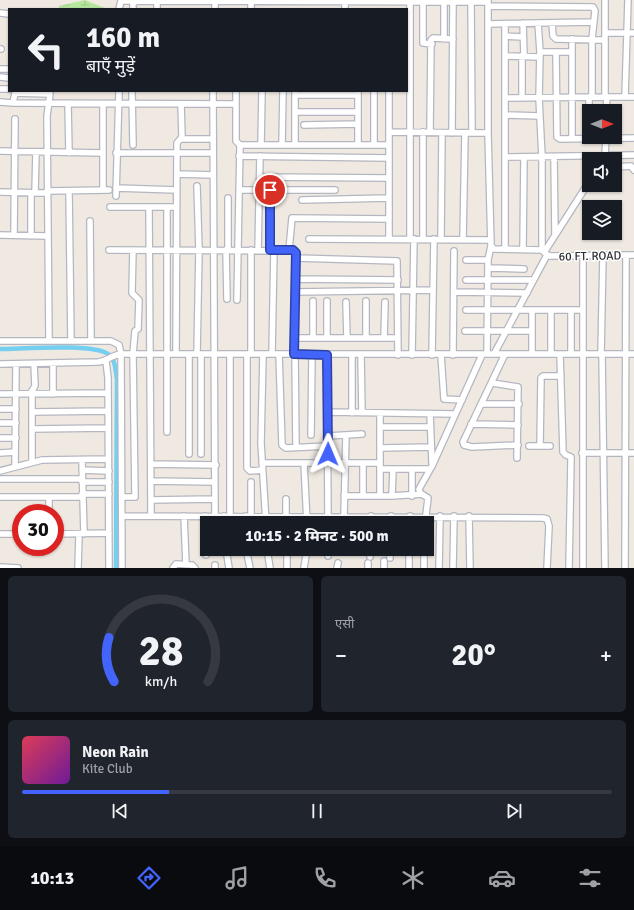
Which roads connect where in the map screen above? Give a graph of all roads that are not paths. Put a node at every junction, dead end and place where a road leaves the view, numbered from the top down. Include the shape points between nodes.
1 (605, 0) edge
2 (628, 0) edge
3 (136, 1) edge
4 (157, 1) junction
5 (176, 1) edge
6 (215, 1) junction
7 (251, 1) junction
8 (325, 2) junction
9 (345, 2) junction
10 (365, 2) junction
11 (388, 2) junction
12 (410, 2) junction
13 (423, 2) junction
14 (444, 2) junction
15 (454, 2) junction
16 (471, 2) junction
17 (488, 3) edge
18 (119, 8) edge
19 (157, 8) edge
20 (215, 8) edge
21 (251, 8) edge
22 (325, 8) edge
23 (345, 8) edge
24 (365, 8) edge
25 (388, 8) edge
26 (627, 12) junction
27 (634, 12) edge
28 (594, 22) junction
29 (523, 23) junction
30 (538, 23) junction
31 (552, 23) junction
32 (488, 24) junction
33 (505, 24) junction
34 (626, 34) junction
35 (634, 34) edge
36 (505, 36) junction
37 (523, 36) junction
38 (605, 37) junction
39 (444, 39) junction
40 (453, 39) junction
41 (572, 39) junction
42 (592, 39) junction
43 (432, 44) junction
44 (556, 52) junction
45 (572, 52) junction
46 (540, 54) junction
47 (505, 56) junction
48 (523, 56) junction
49 (15, 92) edge
50 (50, 92) edge
51 (119, 92) edge
52 (132, 92) edge
53 (213, 92) edge
54 (236, 92) edge
55 (262, 92) edge
56 (283, 92) edge
57 (374, 92) edge
58 (389, 92) edge
59 (295, 93) edge
60 (358, 93) edge
61 (571, 97) junction
62 (591, 97) junction
63 (606, 97) junction
64 (625, 97) junction
65 (634, 97) edge
66 (505, 98) junction
67 (522, 98) junction
68 (539, 98) junction
69 (557, 98) junction
70 (0, 102) edge
71 (13, 103) junction
72 (48, 104) junction
73 (68, 104) junction
74 (103, 104) junction
75 (119, 104) junction
76 (132, 104) junction
77 (181, 104) junction
78 (212, 104) junction
79 (235, 104) junction
80 (590, 104) edge
81 (606, 104) edge
82 (295, 112) junction
83 (358, 112) junction
84 (505, 115) junction
85 (540, 116) junction
86 (15, 119) dead end
87 (304, 124) dead end
88 (358, 124) junction
89 (389, 132) junction
90 (423, 132) junction
91 (430, 132) junction
92 (411, 133) junction
93 (442, 133) junction
94 (452, 133) junction
95 (465, 133) junction
96 (472, 133) junction
97 (488, 133) junction
98 (572, 138) junction
99 (582, 138) edge
100 (622, 138) edge
101 (634, 138) edge
102 (181, 139) junction
103 (212, 139) junction
104 (262, 144) junction
105 (282, 144) junction
106 (294, 144) junction
107 (133, 145) dead end
108 (240, 145) junction
109 (358, 145) junction
110 (374, 145) junction
111 (389, 145) junction
112 (0, 151) edge
113 (16, 152) junction
114 (36, 152) junction
115 (47, 152) junction
116 (116, 152) junction
117 (69, 153) junction
118 (103, 153) junction
119 (177, 153) junction
120 (212, 153) junction
121 (622, 155) edge
122 (634, 155) edge
123 (239, 156) junction
124 (260, 156) junction
125 (582, 156) edge
126 (505, 157) junction
127 (524, 157) junction
128 (542, 157) junction
129 (554, 157) junction
130 (389, 158) junction
131 (622, 167) edge
132 (634, 170) edge
133 (177, 174) junction
134 (212, 174) junction
135 (260, 178) junction
136 (389, 178) junction
137 (197, 186) dead end
138 (116, 188) junction
139 (177, 190) junction
140 (239, 190) junction
141 (259, 190) junction
142 (270, 190) junction
143 (336, 190) dead end
144 (69, 191) junction
145 (0, 192) edge
146 (15, 192) junction
147 (33, 192) junction
148 (47, 192) junction
149 (583, 192) edge
150 (116, 196) dead end
151 (228, 198) dead end
152 (389, 198) junction
153 (302, 200) dead end
154 (110, 207) dead end
155 (149, 207) junction
156 (167, 207) junction
157 (176, 207) junction
158 (389, 219) junction
159 (90, 221) dead end
160 (0, 235) edge
161 (14, 235) junction
162 (555, 235) junction
163 (31, 236) junction
164 (47, 236) junction
165 (309, 239) dead end
166 (389, 239) junction
167 (412, 239) junction
168 (423, 239) junction
169 (434, 239) junction
170 (441, 239) junction
171 (463, 239) junction
172 (491, 243) junction
173 (505, 249) junction
174 (109, 250) dead end
175 (133, 250) junction
176 (149, 250) junction
177 (167, 250) junction
178 (176, 250) junction
179 (199, 250) junction
180 (213, 250) junction
181 (227, 250) junction
182 (238, 250) junction
183 (251, 250) junction
184 (258, 250) junction
185 (272, 250) junction
186 (289, 250) junction
187 (523, 250) junction
188 (454, 251) dead end
189 (545, 252) junction
190 (583, 255) junction
191 (602, 255) junction
192 (626, 255) junction
193 (634, 255) edge
194 (296, 258) junction
195 (466, 260) dead end
196 (488, 260) junction
197 (488, 268) junction
198 (524, 269) dead end
199 (295, 279) junction
200 (398, 280) junction
201 (466, 280) dead end
202 (488, 280) junction
203 (533, 280) junction
204 (433, 290) junction
205 (398, 291) junction
206 (413, 291) junction
207 (295, 292) junction
208 (454, 292) junction
209 (488, 292) junction
210 (527, 292) junction
211 (227, 300) dead end
212 (237, 300) dead end
213 (314, 301) dead end
214 (366, 301) dead end
215 (327, 302) dead end
216 (346, 302) dead end
217 (385, 302) dead end
218 (488, 309) junction
219 (466, 310) dead end
220 (518, 310) junction
221 (532, 310) junction
222 (551, 310) junction
223 (571, 310) junction
224 (583, 310) junction
225 (465, 331) dead end
226 (487, 331) junction
227 (506, 331) junction
228 (532, 331) junction
229 (294, 338) junction
230 (313, 338) junction
231 (327, 338) junction
232 (347, 338) junction
233 (366, 338) junction
234 (384, 338) junction
235 (398, 338) junction
236 (0, 341) edge
237 (49, 341) junction
238 (70, 341) junction
239 (90, 341) junction
240 (121, 354) junction
241 (133, 354) junction
242 (150, 354) junction
243 (167, 354) junction
244 (176, 354) junction
245 (189, 354) junction
246 (198, 354) junction
247 (215, 354) junction
248 (230, 354) junction
249 (249, 354) junction
250 (263, 354) junction
251 (272, 354) junction
252 (279, 354) junction
253 (294, 354) junction
254 (494, 354) junction
255 (505, 354) junction
256 (532, 354) junction
257 (551, 354) junction
258 (560, 354) junction
259 (571, 354) junction
260 (582, 354) junction
261 (601, 354) junction
262 (625, 354) junction
263 (634, 354) edge
264 (312, 355) junction
265 (327, 355) junction
266 (352, 355) junction
267 (361, 355) junction
268 (398, 355) junction
269 (412, 355) junction
270 (432, 355) junction
271 (441, 355) junction
272 (453, 355) junction
273 (485, 355) junction
274 (107, 361) junction
275 (53, 363) junction
276 (0, 364) edge
277 (16, 364) junction
278 (34, 364) junction
279 (561, 376) junction
280 (492, 383) junction
281 (108, 393) junction
282 (0, 394) edge
283 (16, 394) junction
284 (31, 394) junction
285 (53, 394) junction
286 (462, 400) junction
287 (482, 404) junction
288 (519, 404) junction
289 (0, 409) edge
290 (16, 409) junction
291 (108, 411) junction
292 (32, 412) junction
293 (328, 412) junction
294 (352, 413) junction
295 (362, 413) junction
296 (380, 413) junction
297 (430, 414) junction
298 (455, 414) junction
299 (0, 423) edge
300 (16, 423) junction
301 (471, 424) junction
302 (518, 425) junction
303 (380, 427) junction
304 (430, 427) junction
305 (108, 428) junction
306 (32, 429) junction
307 (167, 432) dead end
308 (362, 434) dead end
309 (311, 435) dead end
310 (346, 435) junction
311 (328, 436) junction
312 (0, 438) edge
313 (16, 438) junction
314 (518, 445) junction
315 (328, 446) junction
316 (529, 446) dead end
317 (540, 446) junction
318 (550, 446) dead end
319 (296, 447) junction
320 (431, 447) junction
321 (380, 448) junction
322 (16, 452) junction
323 (0, 453) edge
324 (582, 453) junction
325 (602, 453) junction
326 (626, 453) junction
327 (189, 454) dead end
328 (201, 454) dead end
329 (634, 454) edge
330 (517, 458) dead end
331 (108, 459) junction
332 (82, 461) junction
333 (32, 462) junction
334 (262, 463) junction
335 (304, 463) junction
336 (328, 463) junction
337 (345, 463) junction
338 (363, 463) junction
339 (151, 464) junction
340 (216, 465) junction
341 (380, 466) junction
342 (15, 467) junction
343 (431, 467) junction
344 (393, 469) junction
345 (412, 469) junction
346 (82, 470) junction
347 (262, 470) junction
348 (108, 471) junction
349 (0, 472) edge
350 (0, 479) edge
351 (82, 481) junction
352 (151, 481) junction
353 (109, 482) junction
354 (216, 482) junction
355 (251, 482) dead end
356 (109, 494) junction
357 (421, 494) junction
358 (82, 496) junction
359 (344, 496) junction
360 (363, 496) junction
361 (380, 496) junction
362 (392, 496) junction
363 (412, 496) junction
364 (0, 497) edge
365 (49, 497) junction
366 (122, 497) junction
367 (216, 499) junction
368 (286, 499) dead end
369 (151, 500) junction
370 (49, 504) edge
371 (122, 516) junction
372 (151, 516) junction
373 (184, 516) junction
374 (200, 516) edge
375 (216, 516) edge
376 (227, 516) edge
377 (248, 516) edge
378 (266, 516) edge
379 (286, 516) edge
380 (307, 516) edge
381 (328, 516) edge
382 (344, 516) edge
383 (425, 516) edge
384 (434, 516) edge
385 (440, 516) junction
386 (454, 516) junction
387 (469, 516) junction
388 (0, 534) edge
389 (12, 534) edge
390 (64, 534) edge
391 (81, 534) junction
392 (109, 534) junction
393 (227, 556) edge
394 (247, 556) edge
395 (268, 556) edge
396 (287, 556) edge
397 (306, 556) edge
398 (410, 556) edge
399 (424, 556) edge
400 (384, 561) dead end
401 (186, 565) junction
402 (0, 567) edge
403 (18, 568) edge
404 (78, 568) edge
405 (109, 568) edge
406 (122, 568) edge
407 (173, 568) edge
408 (195, 568) edge
409 (229, 568) edge
410 (250, 568) edge
411 (270, 568) edge
412 (287, 568) edge
413 (304, 568) edge
414 (384, 568) edge
415 (409, 568) edge
416 (424, 568) edge
417 (439, 568) edge
418 (453, 568) edge
419 (470, 568) edge
420 (548, 568) edge
421 (570, 568) edge
422 (583, 568) edge
423 (604, 568) edge
424 (625, 568) edge

1 - 38 street
2 - 26 street
3 - 4 street
3 - 18 street via 121,2
4 - 5 street
4 - 19 street
5 - 6 street
6 - 7 street
6 - 20 street
7 - 8 street
7 - 21 street
8 - 9 street
8 - 22 street
9 - 10 street
9 - 23 street
10 - 11 street
10 - 24 street
11 - 12 street
11 - 25 street
12 - 13 street
12 - 92 street
13 - 14 street
13 - 43 street via 423,43
14 - 15 street
14 - 39 street
15 - 16 street
15 - 40 street
16 - 17 street
16 - 96 street
17 - 28 street via 593,7
17 - 32 street
26 - 27 street
26 - 34 street
28 - 31 street
28 - 42 street
29 - 30 street
29 - 33 street
29 - 37 street
30 - 31 street
30 - 46 street
31 - 41 street via 554,38
32 - 33 street
32 - 97 street
33 - 36 street
34 - 35 street
34 - 38 street
34 - 64 street
36 - 37 street
36 - 47 street
37 - 48 street
38 - 42 street
38 - 63 street
39 - 40 street
39 - 43 street via 434,38
40 - 94 street
41 - 42 street
41 - 45 street
42 - 62 street
43 - 91 street
44 - 45 street
44 - 46 street
44 - 69 street
45 - 61 street
46 - 48 street
46 - 68 street
47 - 48 street
47 - 66 street
48 - 67 street
49 - 50 street
49 - 71 street
50 - 72 street
51 - 75 street
52 - 76 street
53 - 78 street
54 - 79 street
55 - 104 street
56 - 105 street
57 - 110 street
58 - 89 street
59 - 60 street
59 - 82 street
60 - 83 street
61 - 62 street
61 - 69 street
61 - 98 street
62 - 63 street
62 - 80 street
63 - 64 street
63 - 81 street
64 - 65 street
66 - 67 street
66 - 84 street
67 - 68 street
68 - 69 street
68 - 85 street
69 - 98 street via 557,137
70 - 71 street
71 - 72 street
72 - 73 street
72 - 115 street
73 - 74 street
73 - 117 street
74 - 75 street
74 - 118 street
75 - 76 street
75 - 116 street
76 - 77 street
76 - 107 street
77 - 78 street
77 - 102 street
78 - 79 street
78 - 103 street
79 - 108 street via 236,141
82 - 83 street
82 - 106 street
83 - 88 street
84 - 85 street
84 - 126 street
85 - 128 street
86 - 113 street
87 - 88 street
88 - 109 street
89 - 92 street
89 - 111 street
90 - 91 street
90 - 92 street
90 - 168 street
91 - 93 street
92 - 167 street
93 - 94 street
93 - 170 street
94 - 95 street
95 - 96 street
95 - 171 street
96 - 97 street
97 - 172 street
98 - 99 street
100 - 101 street
102 - 103 street
102 - 119 street via 177,142
103 - 120 street
104 - 105 street
104 - 108 street
105 - 106 street
106 - 109 street
108 - 123 street
109 - 110 street
110 - 111 street
111 - 130 street
112 - 113 street
113 - 114 street
113 - 146 street
114 - 115 street
114 - 147 street
115 - 117 street
115 - 148 street
116 - 119 street
116 - 138 street
117 - 118 street
118 - 144 street via 106,190
119 - 120 street
119 - 133 street
120 - 134 street
121 - 122 street
123 - 124 street
123 - 140 street
124 - 130 street
124 - 135 street
125 - 129 street
126 - 127 street
126 - 173 street
127 - 128 street
127 - 187 street
128 - 129 street
128 - 189 street
129 - 162 street
130 - 136 street
131 - 132 street via 632,166
133 - 134 street
133 - 139 street
134 - 180 street
135 - 136 street
135 - 141 street
136 - 152 street
137 - 179 street
138 - 139 street
138 - 150 street
139 - 157 street
140 - 141 street
140 - 182 street
141 - 142 street
141 - 184 street
142 - 143 street
142 - 185 street
144 - 148 street
144 - 238 street
145 - 146 street
146 - 147 street
146 - 161 street
147 - 148 street
147 - 163 street
148 - 164 street
149 - 162 street
151 - 181 street
152 - 153 street
152 - 158 street
154 - 155 street
155 - 156 street
155 - 176 street
156 - 157 street
156 - 177 street
157 - 178 street
158 - 166 street
158 - 186 street via 292,218
159 - 239 street
160 - 161 street
161 - 163 street
162 - 189 street
163 - 164 street
164 - 237 street
165 - 166 street, 60 FT. ROAD
166 - 167 street, 60 FT. ROAD
167 - 168 street, 60 FT. ROAD
167 - 206 street
168 - 169 street, 60 FT. ROAD
169 - 170 street, 60 FT. ROAD
169 - 204 street
170 - 171 street, 60 FT. ROAD
171 - 172 street, 60 FT. ROAD
172 - 173 street, 60 FT. ROAD via 494,249
172 - 196 street
173 - 187 street, 60 FT. ROAD
174 - 175 street
175 - 176 street
175 - 241 street via 132,293 139,300 138,329 135,331
176 - 177 street
176 - 242 street
177 - 178 street
177 - 243 street
178 - 179 street
178 - 244 street
179 - 180 street
179 - 246 street
180 - 181 street
180 - 247 street
181 - 182 street
181 - 211 street
182 - 183 street
182 - 212 street
183 - 184 street
183 - 249 street
184 - 185 street
185 - 186 street
185 - 251 street
186 - 194 street via 295,251
187 - 189 street, 60 FT. ROAD
188 - 208 street
189 - 190 street, 60 FT. ROAD via 552,256
189 - 203 street
190 - 191 street, 60 FT. ROAD
190 - 224 street
191 - 192 street, 60 FT. ROAD
191 - 261 street
192 - 193 street, 60 FT. ROAD
192 - 262 street
194 - 199 street
194 - 200 street via 395,259 398,263
195 - 196 street
196 - 197 street
197 - 198 street
197 - 202 street
199 - 200 street
199 - 207 street
200 - 205 street
201 - 202 street
202 - 203 street
202 - 209 street
203 - 210 street
204 - 206 street
204 - 270 street
205 - 206 street
205 - 207 street
205 - 235 street
206 - 269 street
207 - 229 street
208 - 209 street
208 - 272 street
209 - 210 street
209 - 218 street
210 - 220 street
213 - 230 street
214 - 233 street
215 - 231 street
216 - 232 street
217 - 234 street
218 - 219 street
218 - 220 street
218 - 226 street
220 - 221 street
220 - 227 street
221 - 222 street
221 - 228 street
222 - 223 street
222 - 257 street
223 - 224 street
223 - 259 street
224 - 260 street
225 - 226 street
226 - 227 street
226 - 273 street
227 - 228 street
227 - 254 street
228 - 256 street
229 - 230 street
229 - 253 street
230 - 231 street
231 - 232 street
232 - 233 street
233 - 234 street
234 - 235 street
235 - 268 street
236 - 237 street
237 - 238 street
238 - 239 street
239 - 240 street via 117,343
240 - 241 street
240 - 274 street
240 - 366 street
241 - 242 street
241 - 366 street via 135,497
242 - 243 street
242 - 339 street
243 - 244 street
243 - 307 street
244 - 245 street
245 - 246 street
245 - 327 street
246 - 247 street
246 - 328 street
247 - 248 street
247 - 340 street
248 - 249 street
248 - 376 street
249 - 250 street
249 - 347 street via 247,468 250,471
250 - 251 street
250 - 334 street
251 - 252 street
252 - 253 street
252 - 319 street via 282,445 286,448
253 - 264 street
253 - 319 street
254 - 255 street
254 - 273 street
255 - 256 street
255 - 280 street
256 - 257 street
257 - 258 street
258 - 259 street
258 - 279 street
259 - 260 street
260 - 261 street
260 - 324 street
261 - 262 street
261 - 325 street
262 - 263 street
262 - 326 street
264 - 265 street
264 - 309 street
265 - 266 street
265 - 293 street
266 - 267 street
266 - 294 street
267 - 268 street
267 - 295 street
268 - 269 street
269 - 270 street
270 - 271 street
271 - 272 street
271 - 286 street via 444,399
272 - 273 street
273 - 286 street
274 - 275 street
274 - 281 street
275 - 278 street
275 - 285 street
276 - 277 street
277 - 278 street
277 - 283 street
278 - 284 street via 35,386
279 - 317 street via 541,378
279 - 421 street via 564,452 571,457
280 - 287 street
280 - 288 street via 518,386
281 - 285 street
281 - 291 street
282 - 283 street
283 - 284 street
283 - 290 street
284 - 285 street
284 - 292 street
286 - 298 street
287 - 288 street
287 - 301 street
288 - 302 street
289 - 290 street
290 - 300 street
291 - 292 street
291 - 305 street
292 - 306 street
293 - 294 street
293 - 311 street
294 - 295 street
295 - 296 street
296 - 297 street
296 - 303 street
297 - 298 street
297 - 304 street
298 - 343 street
299 - 300 street
300 - 313 street
301 - 302 street
301 - 314 street via 463,442 467,447
302 - 314 street
303 - 304 street
303 - 321 street
304 - 320 street
305 - 306 street
305 - 331 street
306 - 333 street
308 - 310 street
310 - 311 street
310 - 337 street
311 - 315 street
312 - 313 street
313 - 322 street
314 - 330 street
315 - 319 street
315 - 336 street
316 - 317 street
317 - 318 street
320 - 321 street
320 - 343 street
321 - 341 street
322 - 323 street
322 - 342 street
324 - 325 street
324 - 422 street
325 - 326 street
325 - 423 street
326 - 329 street
326 - 424 street
331 - 332 street
331 - 348 street
332 - 333 street
332 - 346 street
333 - 342 street
334 - 335 street
334 - 347 street
335 - 336 street
335 - 380 street
336 - 337 street
336 - 381 street
337 - 338 street
337 - 359 street
338 - 341 street
338 - 360 street
339 - 340 street
339 - 352 street
340 - 354 street
341 - 344 street
341 - 361 street
342 - 349 street
343 - 345 street
343 - 357 street via 419,489
344 - 345 street
344 - 362 street
345 - 363 street
346 - 348 street
346 - 351 street
347 - 378 street
348 - 353 street
350 - 351 street
351 - 353 street
351 - 358 street
352 - 354 street
352 - 369 street
353 - 356 street
354 - 367 street
355 - 377 street
356 - 358 street
356 - 392 street
357 - 363 street
357 - 383 street via 428,498
358 - 365 street
358 - 391 street
359 - 360 street
359 - 382 street
360 - 361 street
361 - 362 street
362 - 363 street
364 - 365 street
365 - 370 street
366 - 371 street
367 - 369 street
367 - 375 street
368 - 379 street
369 - 372 street
371 - 372 street
371 - 406 street
372 - 373 street
373 - 374 street
373 - 401 street
384 - 385 street
385 - 386 street
385 - 417 street
386 - 387 street
386 - 418 street
387 - 419 street
387 - 420 street via 547,519
388 - 389 street
390 - 391 street
391 - 392 street
391 - 404 street
392 - 405 street
393 - 409 street
394 - 410 street
395 - 411 street
396 - 412 street
397 - 413 street
398 - 415 street
399 - 416 street
400 - 414 street
401 - 407 street via 175,564
401 - 408 street
402 - 403 street

